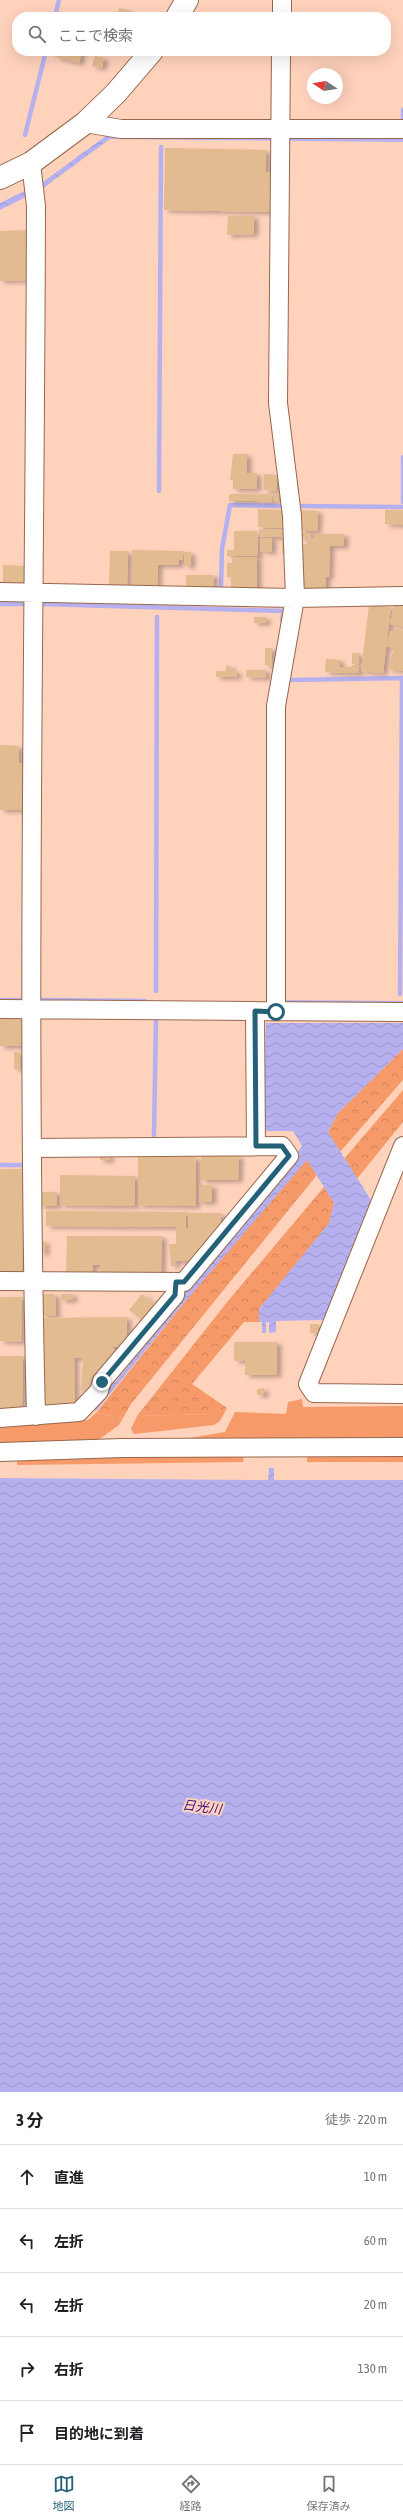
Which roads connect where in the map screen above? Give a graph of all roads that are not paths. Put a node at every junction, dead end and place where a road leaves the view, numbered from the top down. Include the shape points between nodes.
1 (187, 0) edge
2 (282, 0) edge
3 (179, 12) edge
4 (282, 12) edge
5 (148, 56) edge
6 (282, 56) edge
7 (85, 123) junction
8 (403, 129) edge
9 (280, 135) junction
10 (0, 178) edge
11 (33, 181) junction
12 (0, 592) edge
13 (35, 592) junction
14 (403, 596) edge
15 (295, 598) junction
16 (0, 1009) edge
17 (31, 1009) junction
18 (255, 1011) junction
19 (276, 1012) junction
20 (403, 1012) edge
21 (256, 1146) junction
22 (403, 1146) edge
23 (32, 1148) junction
24 (0, 1281) edge
25 (32, 1281) junction
26 (176, 1282) junction
27 (403, 1394) edge
28 (36, 1416) junction
29 (0, 1418) edge
30 (403, 1447) edge
31 (0, 1452) edge

1 - 3 street
2 - 4 street
5 - 7 street via 116,93
6 - 9 street
7 - 9 street via 121,129
7 - 11 street
8 - 9 street
9 - 15 street via 278,404 292,516
10 - 11 street
11 - 13 street
12 - 13 street
13 - 15 street
13 - 17 street
14 - 15 street
15 - 19 street via 276,706
16 - 17 street
17 - 18 street
17 - 23 street
18 - 19 street
18 - 21 street
19 - 20 street
21 - 23 street
21 - 26 street via 282,1146 289,1156 184,1282
22 - 27 street via 308,1384 314,1394
23 - 25 street
24 - 25 street
25 - 26 street
25 - 28 street
26 - 28 street via 175,1295 80,1412
28 - 29 street
30 - 31 street via 122,1448

